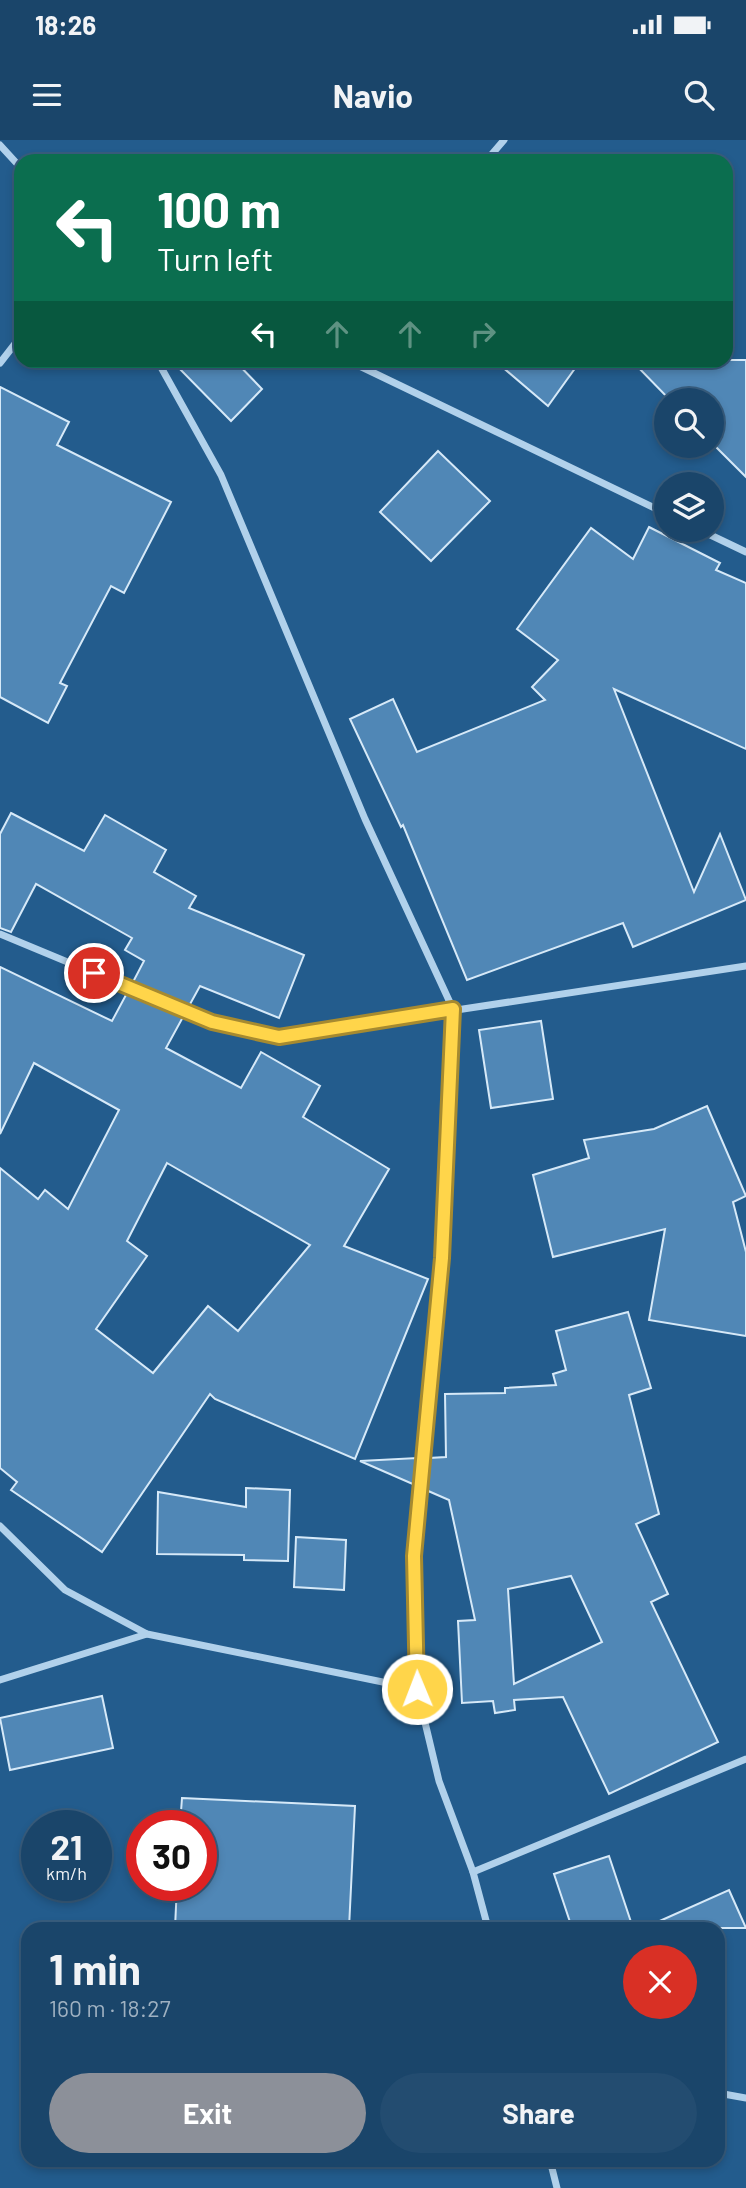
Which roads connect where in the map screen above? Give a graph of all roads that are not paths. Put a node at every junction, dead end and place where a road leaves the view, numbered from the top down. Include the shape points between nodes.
1 (504, 140) edge
2 (0, 145) edge
3 (492, 154) edge
4 (14, 160) edge
5 (14, 344) edge
6 (0, 363) edge
7 (161, 368) edge
8 (364, 368) edge
9 (654, 508) edge
10 (724, 541) edge
11 (746, 552) edge
12 (0, 934) edge
13 (746, 966) edge
14 (453, 1009) junction
15 (0, 1526) edge
16 (147, 1634) junction
17 (0, 1680) edge
18 (417, 1689) junction
19 (746, 1759) edge
20 (473, 1872) junction
21 (486, 1922) edge
22 (725, 2094) edge
23 (746, 2098) edge
24 (552, 2167) edge
25 (557, 2188) edge

1 - 3 street
2 - 4 street
5 - 6 street
7 - 14 street via 221,475 365,819
8 - 9 street
10 - 11 street
12 - 14 street via 212,1022 279,1037
13 - 14 street
14 - 18 street via 442,1258 414,1556
15 - 16 street via 65,1590
16 - 17 street
16 - 18 street
18 - 20 street via 439,1781
19 - 20 street
20 - 21 street
22 - 23 street
24 - 25 street

